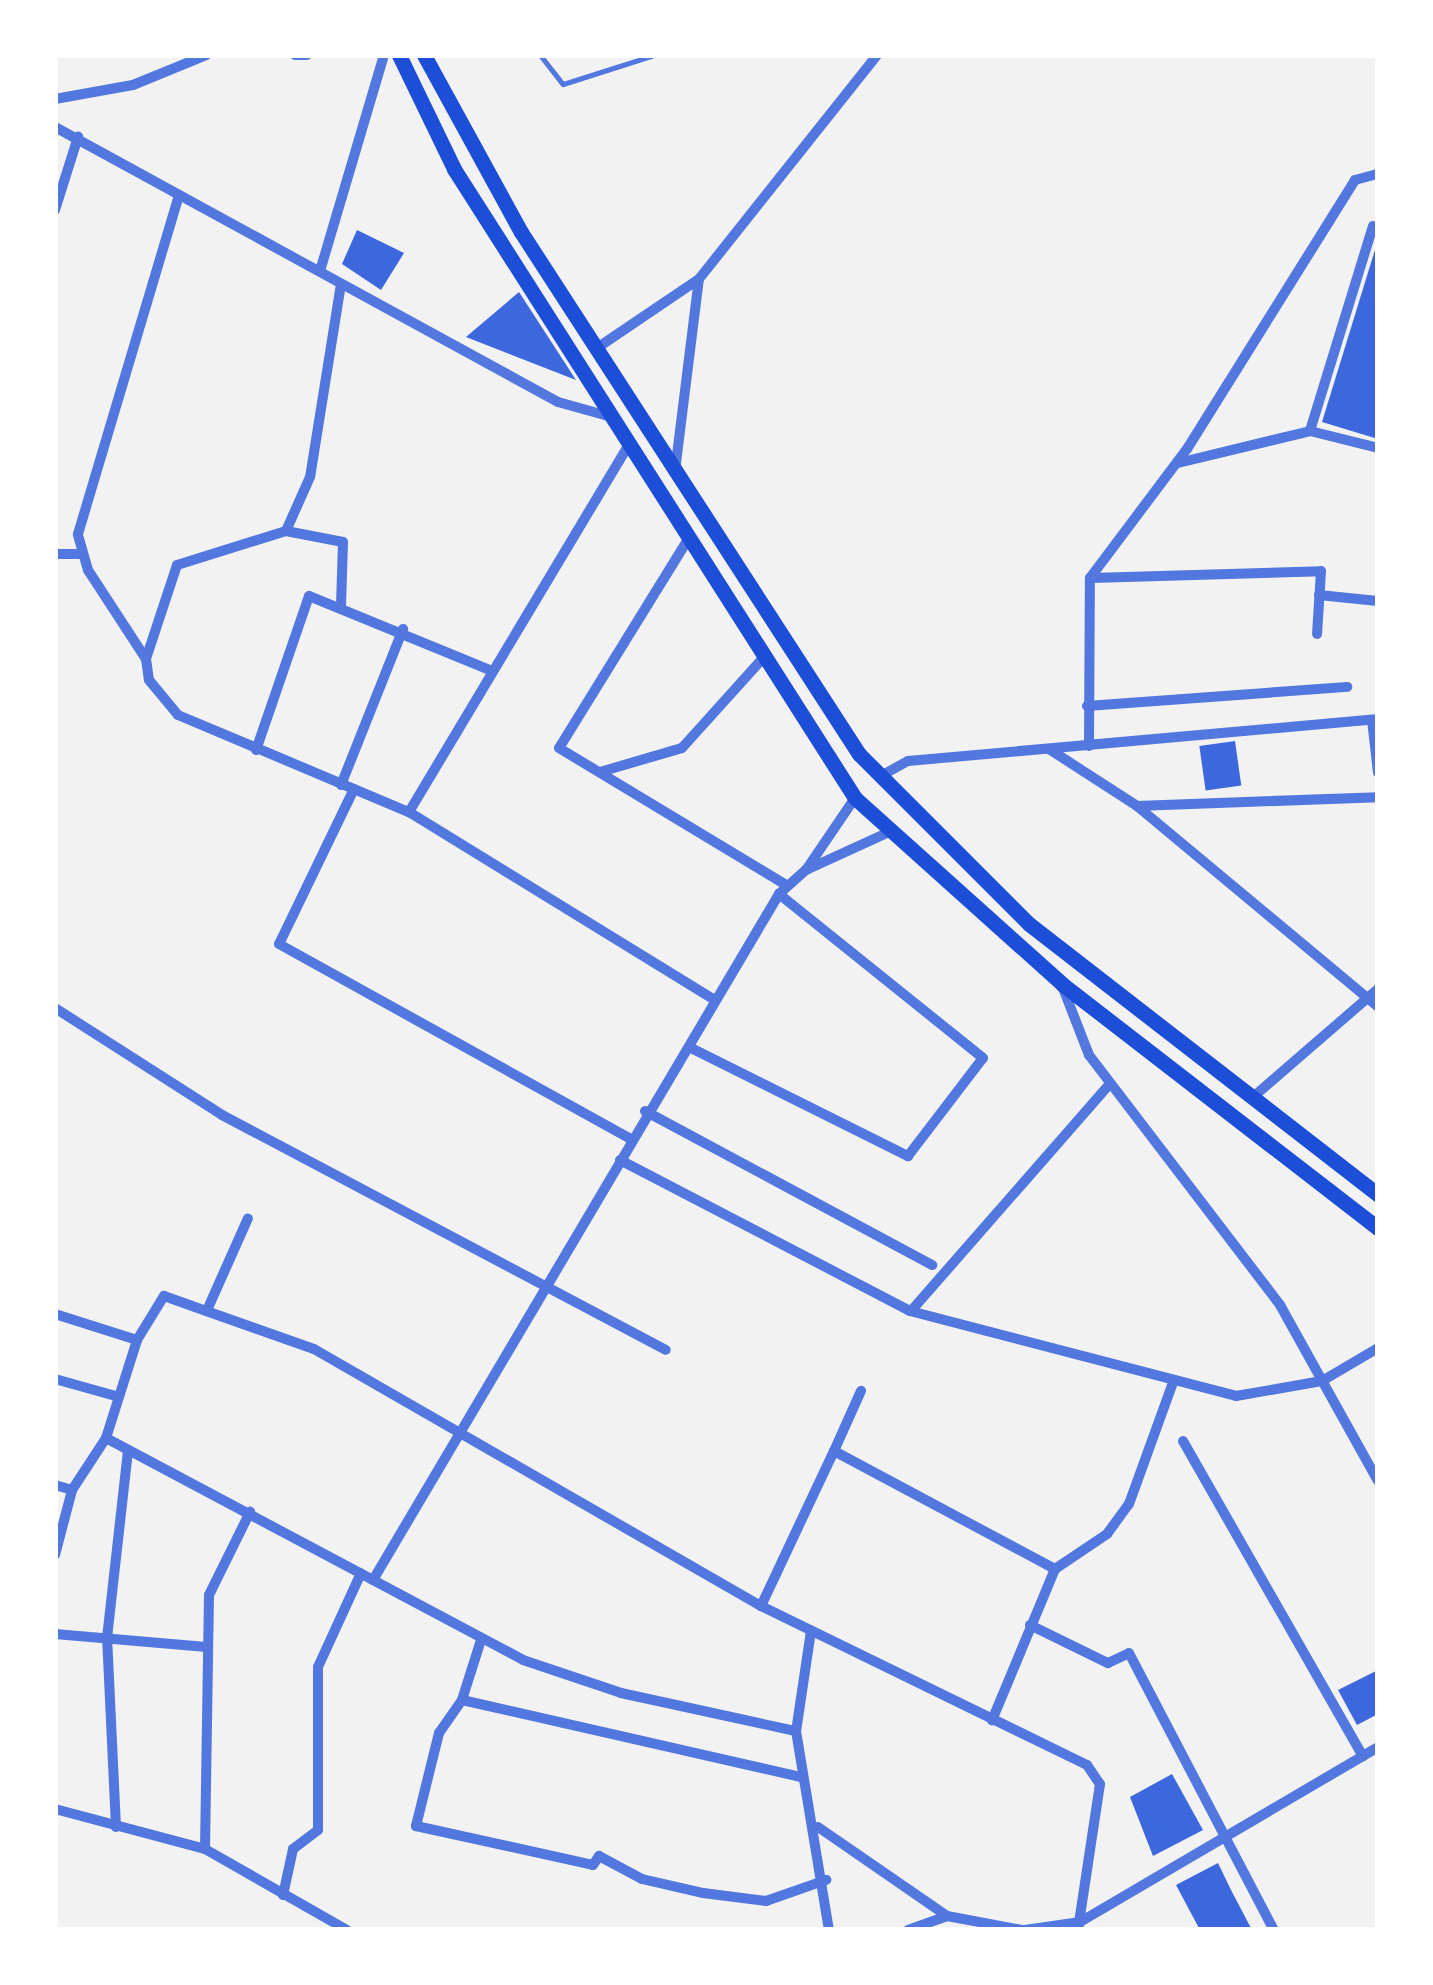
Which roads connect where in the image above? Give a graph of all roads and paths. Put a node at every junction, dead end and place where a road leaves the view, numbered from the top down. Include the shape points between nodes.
1 (206, 55) edge
2 (295, 55) edge
3 (307, 55) edge
4 (384, 55) edge
5 (398, 55) edge
6 (424, 55) edge
7 (540, 55) edge
8 (654, 55) edge
9 (876, 55) edge
10 (55, 98) edge
11 (55, 127) edge
12 (78, 137) junction
13 (1378, 174) edge
14 (179, 194) junction
15 (55, 210) edge
16 (1373, 226) dead end
17 (320, 271) junction
18 (698, 279) junction
19 (341, 284) junction
20 (597, 348) junction
21 (608, 416) junction
22 (1310, 430) junction
23 (627, 448) junction
24 (1378, 448) edge
25 (1178, 462) junction
26 (675, 473) junction
27 (286, 531) junction
28 (687, 540) junction
29 (55, 554) edge
30 (80, 554) junction
31 (1090, 578) junction
32 (1319, 595) junction
33 (1378, 601) edge
34 (340, 605) junction
35 (760, 610) junction
36 (740, 623) junction
37 (403, 628) junction
38 (1318, 634) dead end
39 (763, 658) junction
40 (146, 659) junction
41 (489, 670) junction
42 (1347, 687) dead end
43 (1087, 706) junction
44 (1375, 719) edge
45 (1089, 746) junction
46 (1048, 749) junction
47 (256, 750) junction
48 (600, 772) junction
49 (1378, 774) edge
50 (879, 777) junction
51 (342, 784) junction
52 (354, 790) junction
53 (1378, 796) edge
54 (855, 798) junction
55 (1137, 806) junction
56 (409, 812) junction
57 (886, 833) junction
58 (806, 870) junction
59 (782, 889) junction
60 (1062, 984) junction
61 (1378, 989) edge
62 (1366, 998) junction
63 (714, 1000) junction
64 (1378, 1007) edge
65 (55, 1008) edge
66 (689, 1047) junction
67 (1109, 1086) junction
68 (1252, 1098) junction
69 (645, 1111) junction
70 (631, 1139) junction
71 (620, 1160) junction
72 (1378, 1195) edge
73 (248, 1218) dead end
74 (1378, 1228) edge
75 (932, 1265) dead end
76 (544, 1288) junction
77 (208, 1308) junction
78 (910, 1312) junction
79 (55, 1314) edge
80 (137, 1340) junction
81 (1378, 1348) edge
82 (666, 1350) dead end
83 (55, 1378) edge
84 (1174, 1380) junction
85 (1322, 1381) junction
86 (861, 1390) dead end
87 (116, 1396) junction
88 (461, 1434) junction
89 (106, 1438) junction
90 (1183, 1441) dead end
91 (128, 1450) junction
92 (834, 1451) junction
93 (1378, 1481) edge
94 (55, 1485) edge
95 (72, 1490) junction
96 (250, 1512) junction
97 (55, 1554) edge
98 (1055, 1569) junction
99 (361, 1574) junction
100 (373, 1580) junction
101 (761, 1606) junction
102 (1030, 1625) junction
103 (812, 1630) junction
104 (55, 1634) edge
105 (107, 1638) junction
106 (481, 1640) junction
107 (206, 1647) junction
108 (462, 1700) junction
109 (992, 1720) junction
110 (796, 1731) junction
111 (1378, 1747) edge
112 (1364, 1756) junction
113 (801, 1777) junction
114 (55, 1809) edge
115 (116, 1827) junction
116 (818, 1827) junction
117 (1228, 1838) junction
118 (205, 1849) junction
119 (826, 1880) junction
120 (283, 1894) junction
121 (948, 1916) junction
122 (1079, 1926) edge
123 (348, 1930) edge
124 (830, 1930) edge
125 (908, 1930) edge
126 (1024, 1930) edge
127 (1274, 1930) edge

1 - 10 street via 133,85
2 - 3 street
4 - 17 street
5 - 21 main road via 454,169
6 - 20 main road via 471,151
7 - 8 lane via 563,84
9 - 18 street
11 - 12 street
12 - 14 street
12 - 15 street
13 - 25 street via 1355,180
14 - 17 street
14 - 30 street via 78,534
16 - 22 street
17 - 19 street
18 - 20 street
18 - 26 street
19 - 21 street via 558,402
19 - 27 street via 314,458
20 - 26 main road
21 - 23 main road
22 - 24 street
22 - 25 street
23 - 28 main road
23 - 41 street
25 - 31 street
26 - 35 main road
27 - 34 street via 343,542
27 - 40 street via 177,565
28 - 36 main road
28 - 48 street via 558,742
29 - 30 street
30 - 40 street
31 - 32 street via 1320,571
31 - 43 street
32 - 33 street
32 - 38 street
34 - 37 street
34 - 47 street via 305,599
35 - 36 main road
35 - 50 main road
36 - 39 main road
37 - 41 street
37 - 51 street
39 - 48 street via 682,748
39 - 54 main road
40 - 47 street via 167,707
41 - 56 street
42 - 43 street
43 - 45 street
44 - 45 street
44 - 49 street
45 - 46 street
46 - 50 street via 908,761
46 - 55 street
47 - 51 street
48 - 59 street
50 - 68 main road via 1029,924
51 - 52 street
52 - 56 street
52 - 70 street via 279,944
53 - 55 street
54 - 57 main road
54 - 58 street
55 - 62 street
56 - 63 street
57 - 58 street
57 - 60 main road
58 - 59 street
59 - 63 street
59 - 66 street via 983,1058 908,1156
60 - 67 street
60 - 74 main road
61 - 62 street
62 - 64 street
62 - 68 street
63 - 66 street
65 - 76 street via 222,1115
66 - 69 street
67 - 78 street
67 - 85 street via 1218,1215
68 - 72 main road
69 - 70 street
69 - 75 street
70 - 71 street
71 - 76 street
71 - 78 street
73 - 77 street
76 - 82 street
76 - 88 street
77 - 80 street via 164,1296
77 - 88 street via 314,1349
78 - 84 street
79 - 80 street
80 - 87 street
81 - 85 street
83 - 87 street
84 - 85 street via 1236,1396
84 - 98 street via 1129,1504 1106,1534
85 - 93 street
86 - 92 street
87 - 89 street
88 - 100 street
88 - 101 street
89 - 91 street
89 - 95 street
90 - 112 street
91 - 96 street
91 - 105 street
92 - 98 street
92 - 101 street
94 - 95 street
95 - 97 street
96 - 99 street
96 - 107 street via 209,1595
98 - 102 street
99 - 100 street
99 - 120 street via 318,1667 318,1830 293,1849
100 - 106 street
101 - 103 street
102 - 109 street
102 - 117 street via 1108,1663 1129,1653
103 - 109 street
103 - 110 street
104 - 105 street
105 - 107 street
105 - 115 street
106 - 108 street
106 - 110 street via 621,1693
107 - 118 street
108 - 113 street
108 - 119 street via 439,1733 416,1826 593,1866 599,1856 642,1879 703,1894 766,1901
109 - 122 street via 1087,1765 1100,1784
110 - 113 street
111 - 112 street
112 - 117 street
113 - 116 street
114 - 115 street
115 - 118 street
116 - 119 street
116 - 121 street
117 - 122 street
117 - 127 street
118 - 120 street
119 - 124 street
120 - 123 street
121 - 125 street
121 - 126 street
122 - 126 street

